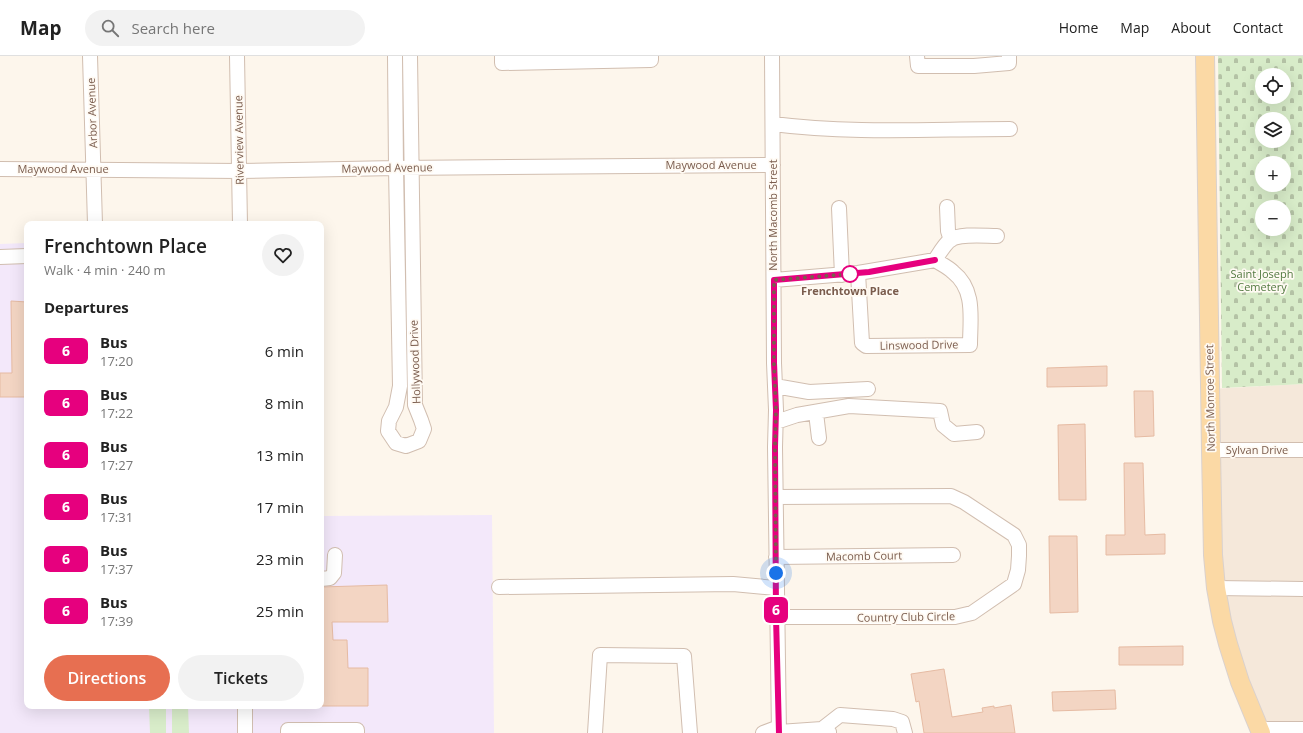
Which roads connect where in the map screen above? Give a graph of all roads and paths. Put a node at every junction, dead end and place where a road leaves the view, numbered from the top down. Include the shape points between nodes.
1 (90, 56) edge
2 (237, 56) edge
3 (396, 56) edge
4 (410, 56) edge
5 (502, 56) edge
6 (651, 56) edge
7 (772, 56) edge
8 (917, 56) edge
9 (1009, 56) edge
10 (1205, 56) edge
11 (773, 124) junction
12 (1010, 129) dead end
13 (774, 165) junction
14 (396, 168) junction
15 (411, 168) junction
16 (94, 169) junction
17 (0, 170) edge
18 (240, 171) junction
19 (947, 207) dead end
20 (839, 208) dead end
21 (95, 221) edge
22 (240, 221) edge
23 (997, 236) dead end
24 (951, 240) junction
25 (24, 256) edge
26 (0, 257) edge
27 (935, 260) junction
28 (858, 273) junction
29 (842, 275) junction
30 (774, 280) junction
31 (775, 386) junction
32 (868, 389) dead end
33 (816, 413) junction
34 (776, 422) junction
35 (977, 432) dead end
36 (819, 438) dead end
37 (1211, 450) junction
38 (1303, 450) edge
39 (776, 497) junction
40 (334, 555) dead end
41 (953, 555) dead end
42 (776, 557) junction
43 (324, 579) edge
44 (499, 587) dead end
45 (776, 588) junction
46 (1216, 588) junction
47 (1303, 589) edge
48 (776, 617) junction
49 (245, 709) edge
50 (1303, 728) edge
51 (779, 730) edge
52 (826, 731) edge
53 (1260, 731) edge
54 (245, 733) edge
55 (288, 733) edge
56 (357, 733) edge
57 (595, 733) edge
58 (690, 733) edge
59 (763, 733) edge
60 (905, 733) edge

1 - 16 street, Arbor Avenue
2 - 18 street, Riverview Avenue
3 - 14 street, Hollywood Drive
4 - 15 street, Hollywood Drive
5 - 6 street via 502,63 651,60
7 - 11 street, North Macomb Street
8 - 9 street via 918,66 1009,63
10 - 37 main road, North Monroe Street
11 - 12 street via 838,130
11 - 13 street, North Macomb Street
13 - 15 street, Maywood Avenue
13 - 30 street, North Macomb Street
14 - 15 street, Maywood Avenue
14 - 15 street, Hollywood Drive via 400,386 388,431 396,443 406,446 419,441 424,429 414,405
14 - 18 street, Maywood Avenue
16 - 17 street, Maywood Avenue
16 - 18 street, Maywood Avenue
16 - 21 street, Arbor Avenue
18 - 22 street, Riverview Avenue
19 - 24 street
20 - 29 street
23 - 24 street via 958,236
24 - 27 street
25 - 26 street
27 - 28 street
27 - 28 street, Linswood Drive via 953,271 968,290 970,345 866,346 862,343
28 - 29 street
29 - 30 street
30 - 31 street, North Macomb Street
31 - 32 street via 809,392
31 - 34 street, North Macomb Street
33 - 34 street via 797,415
33 - 35 street via 849,406 940,411 943,425 954,434
33 - 36 street
34 - 39 street, North Macomb Street
37 - 38 street, Sylvan Drive
37 - 46 main road, North Monroe Street
39 - 42 street, North Macomb Street
39 - 48 street, Country Club Circle via 951,496 1014,535 1019,545 1018,570 1014,584 972,613 955,617
40 - 43 street via 334,573 330,578
41 - 42 street, Macomb Court
42 - 45 street, North Macomb Street
44 - 45 street via 733,584
45 - 48 street, North Macomb Street
46 - 47 street
46 - 53 main road, North Monroe Street via 1228,644
48 - 51 street, North Macomb Street
49 - 54 street
50 - 53 street
51 - 52 street
51 - 59 street
52 - 60 street via 840,715 893,719 902,722
55 - 56 street via 288,730 357,730
57 - 58 street via 600,655 684,656

